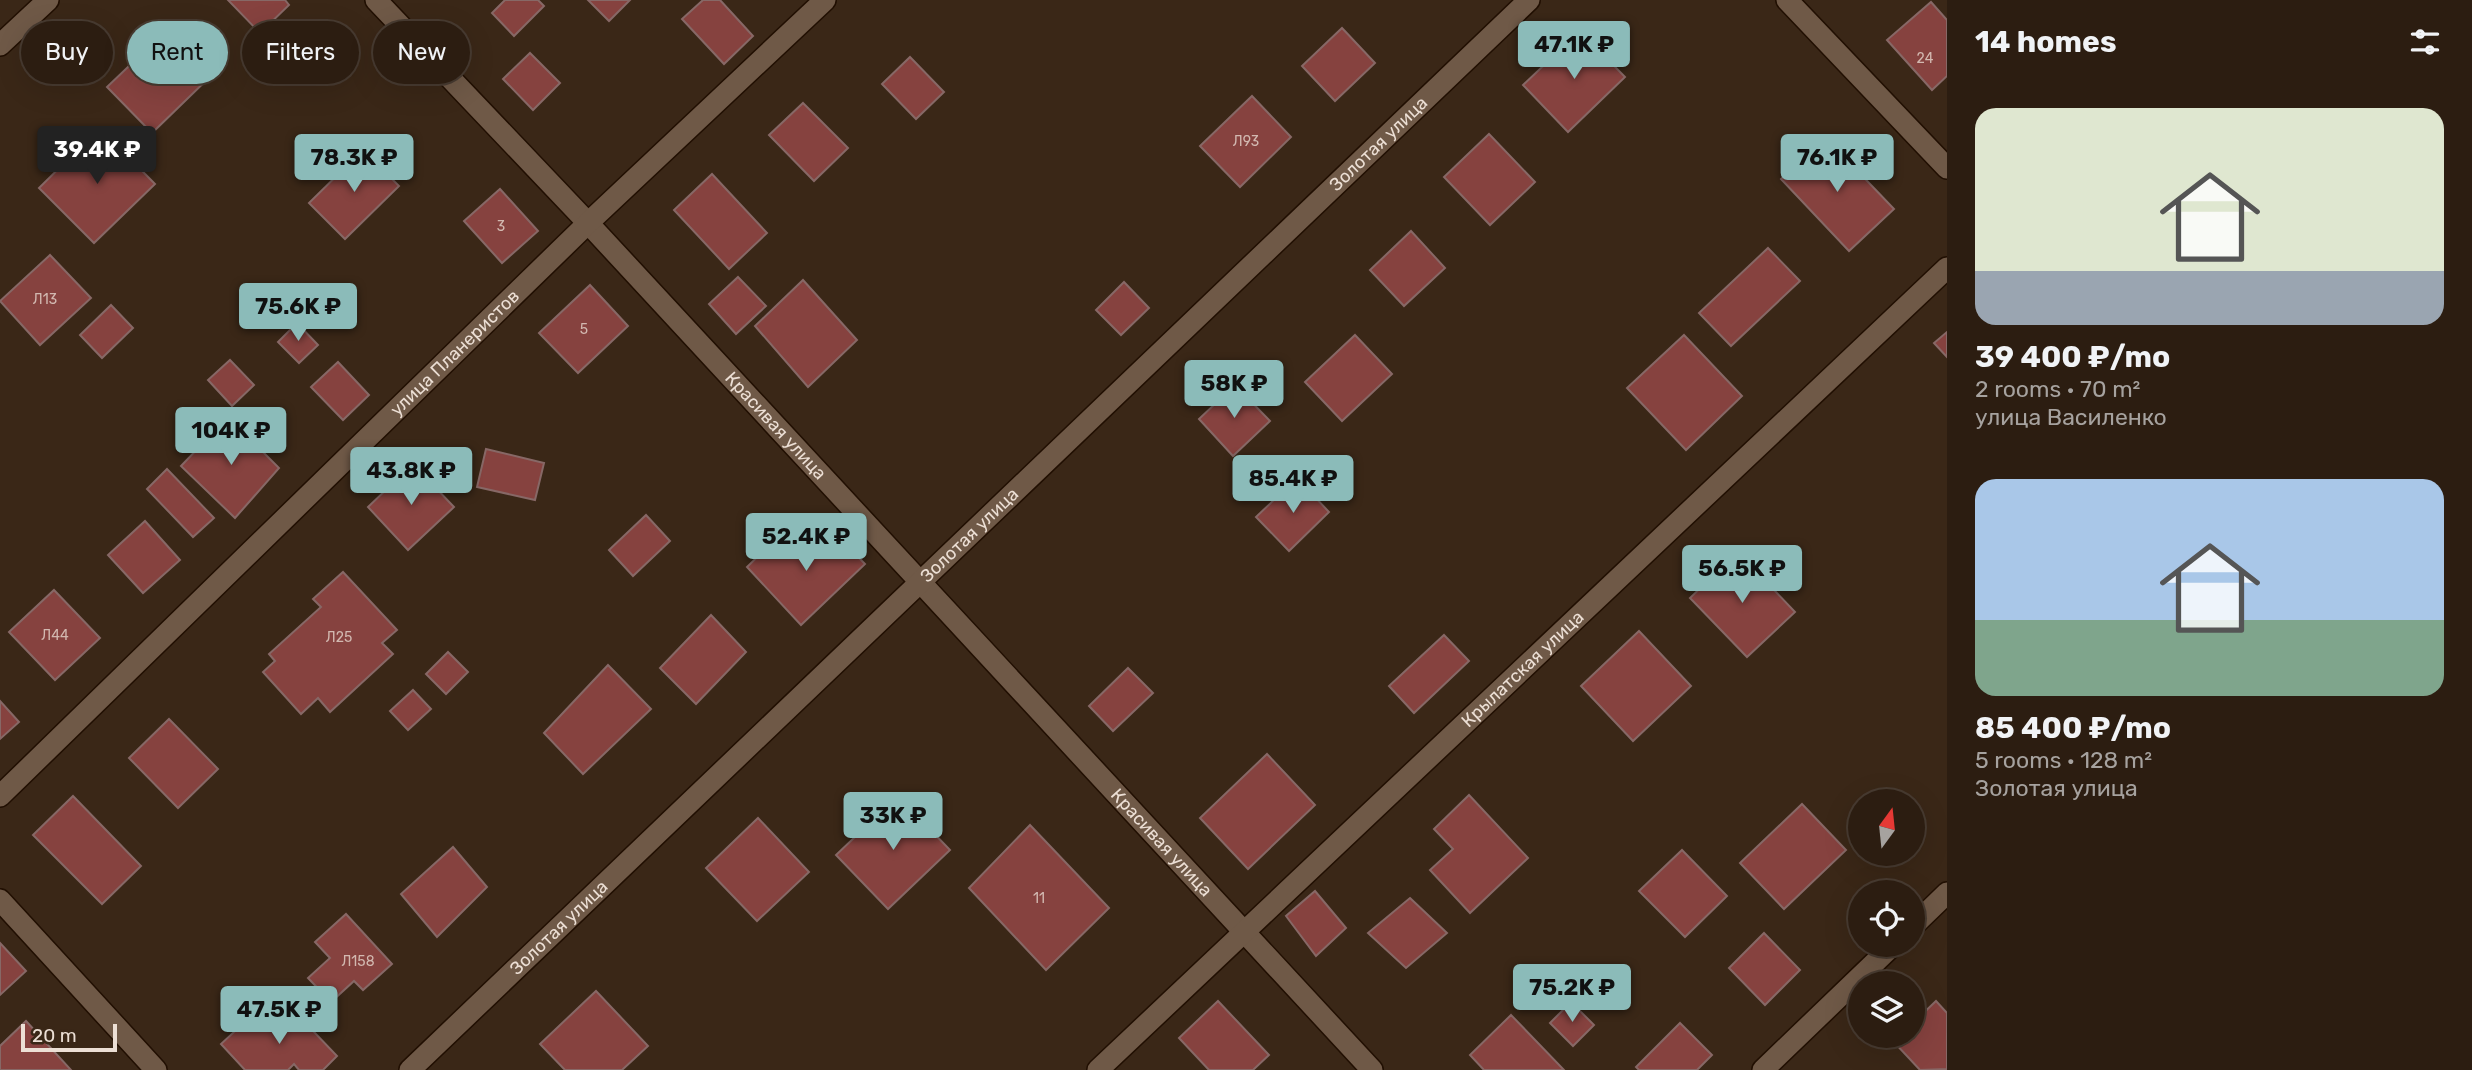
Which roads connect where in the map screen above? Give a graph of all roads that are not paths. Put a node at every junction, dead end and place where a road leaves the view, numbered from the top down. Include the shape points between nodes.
1 (48, 0) edge
2 (376, 0) edge
3 (825, 0) edge
4 (1529, 0) edge
5 (1787, 0) edge
6 (0, 45) edge
7 (1947, 168) edge
8 (588, 223) junction
9 (1947, 268) edge
10 (919, 582) junction
11 (0, 796) edge
12 (1947, 893) edge
13 (0, 900) edge
14 (1925, 914) edge
15 (1243, 933) junction
16 (1881, 957) edge
17 (156, 1070) edge
18 (410, 1070) edge
19 (1098, 1070) edge
20 (1372, 1070) edge
21 (1763, 1070) edge

1 - 6 street
2 - 8 street, Красивая улица
3 - 8 street, улица Планеристов
4 - 10 street, Золотая улица
5 - 7 street
8 - 10 street, Красивая улица
8 - 11 street, улица Планеристов
9 - 15 street, Крылатская улица
10 - 15 street, Красивая улица
10 - 18 street, Золотая улица
12 - 14 street
13 - 17 street
15 - 19 street, Крылатская улица
15 - 20 street, Красивая улица
16 - 21 street

